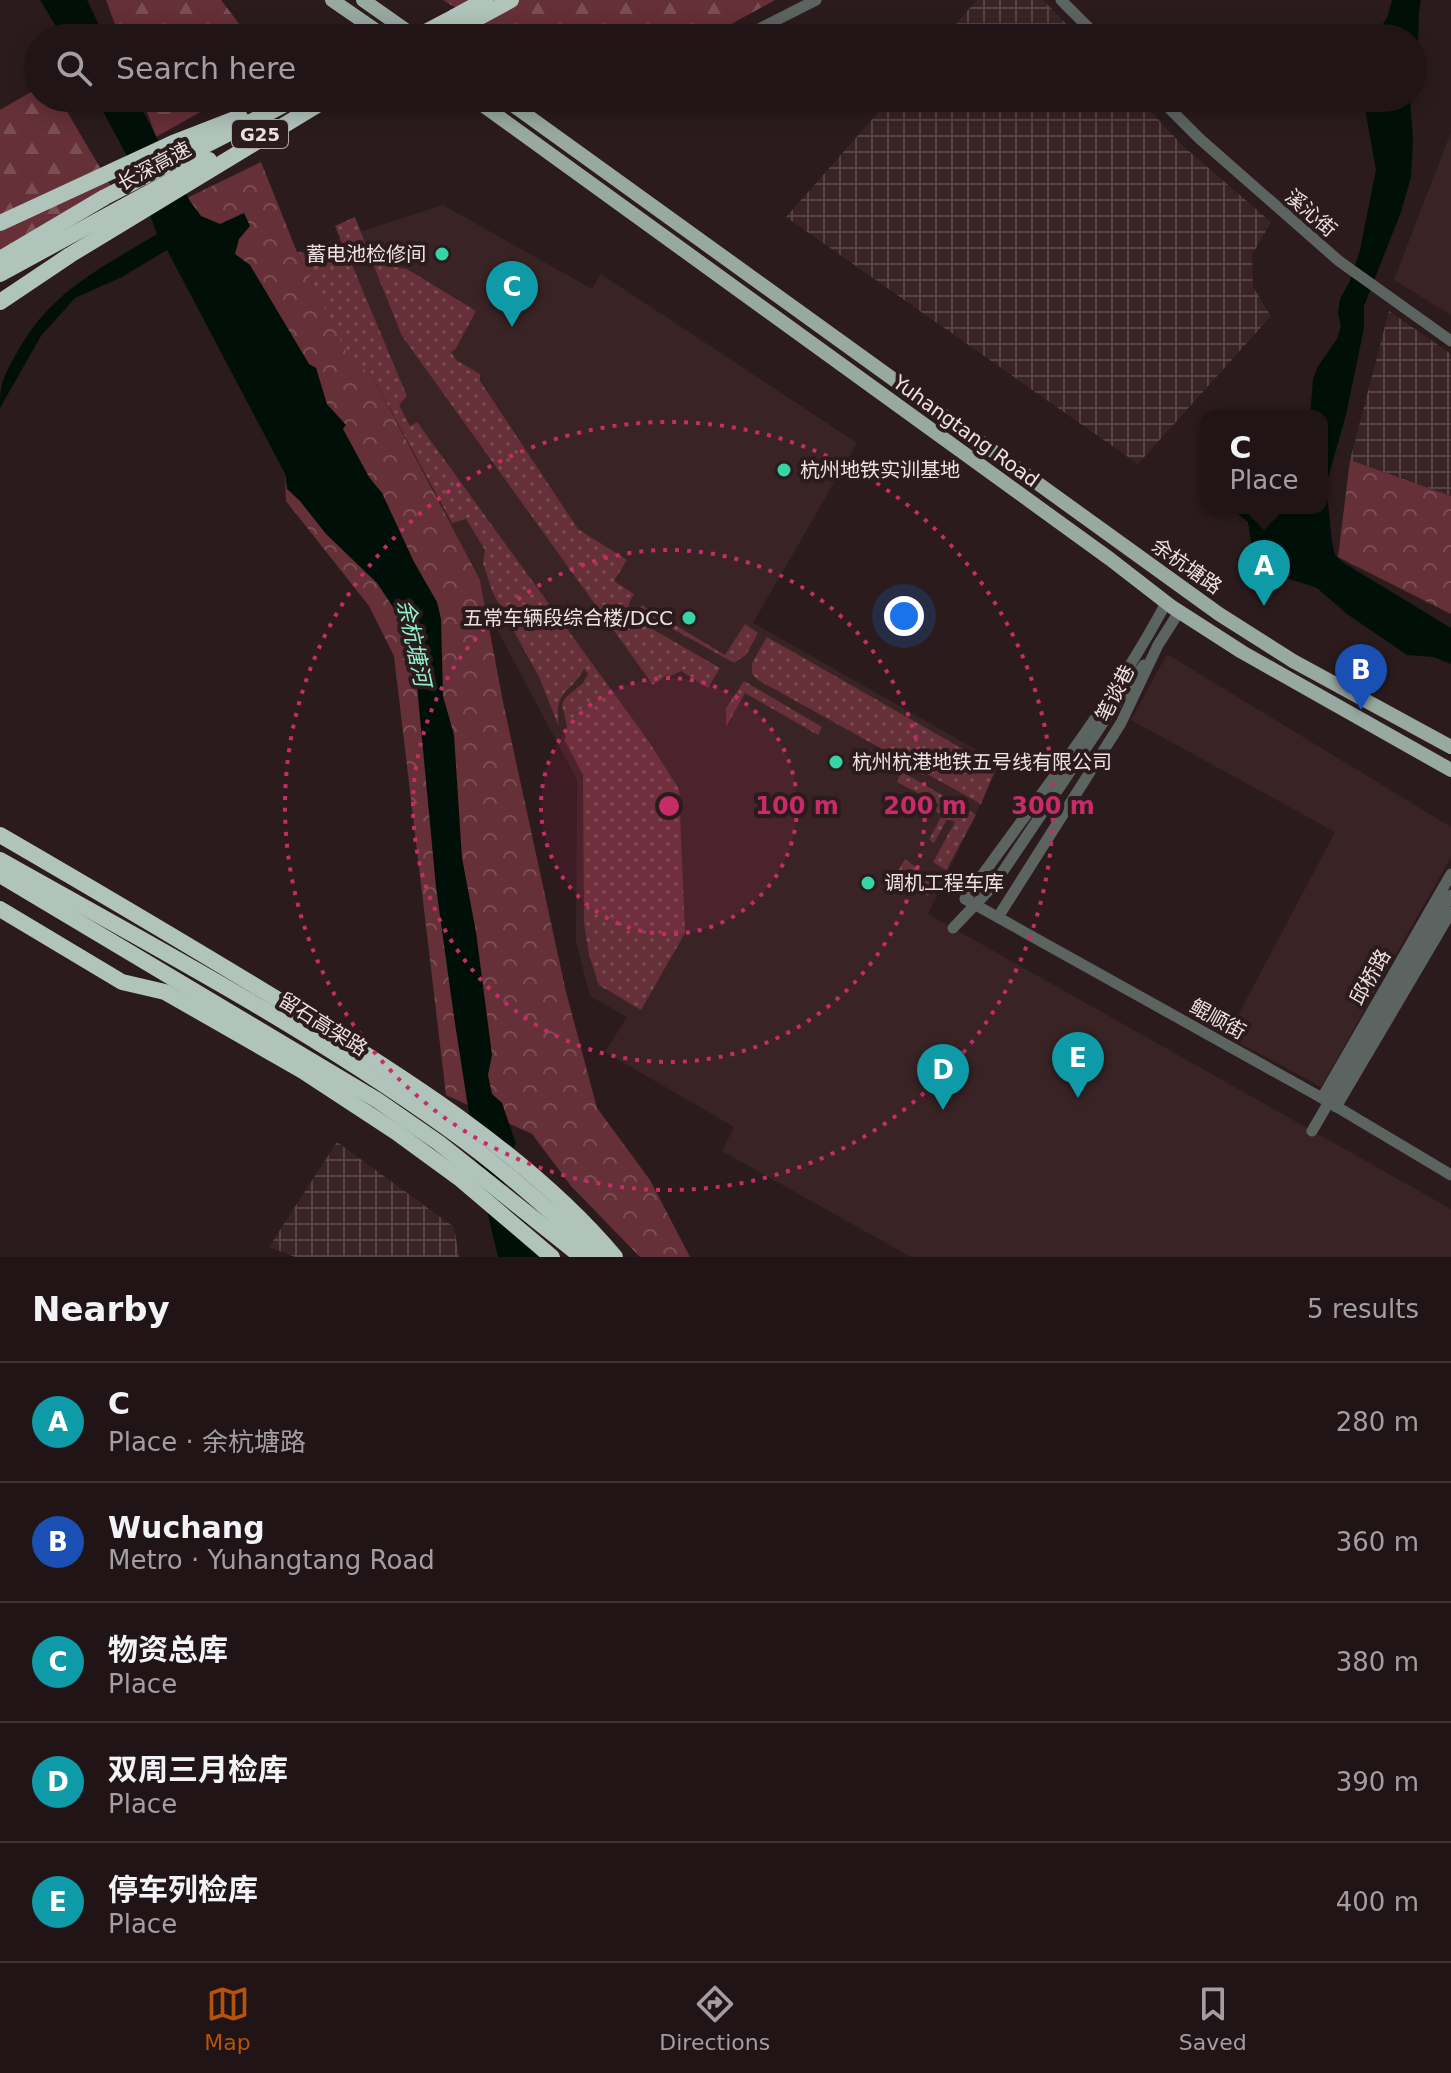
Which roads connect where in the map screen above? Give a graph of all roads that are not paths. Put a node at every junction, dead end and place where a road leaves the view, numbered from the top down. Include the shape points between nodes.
1 (332, 0) edge
2 (363, 0) edge
3 (485, 0) edge
4 (511, 0) edge
5 (816, 0) edge
6 (1061, 0) edge
7 (462, 20) junction
8 (367, 24) edge
9 (396, 24) edge
10 (452, 24) edge
11 (457, 24) edge
12 (769, 24) edge
13 (1085, 24) edge
14 (254, 112) edge
15 (273, 112) edge
16 (298, 112) edge
17 (306, 112) edge
18 (492, 112) edge
19 (522, 112) edge
20 (1173, 112) edge
21 (187, 163) junction
22 (118, 200) junction
23 (0, 223) edge
24 (0, 259) edge
25 (0, 274) edge
26 (0, 303) edge
27 (1451, 341) edge
28 (1166, 603) junction
29 (1179, 612) junction
30 (1143, 645) junction
31 (1158, 645) junction
32 (1113, 708) junction
33 (1451, 747) edge
34 (1451, 770) edge
35 (0, 835) edge
36 (0, 860) edge
37 (1451, 874) edge
38 (0, 875) edge
39 (1451, 895) edge
40 (965, 899) joint
41 (3, 910) edge
42 (1447, 910) edge
43 (998, 917) junction
44 (953, 928) dead end
45 (1322, 1098) junction
46 (1336, 1107) junction
47 (1312, 1131) dead end
48 (1451, 1175) edge
49 (552, 1257) edge
50 (582, 1257) edge
51 (601, 1257) edge
52 (615, 1257) edge

1 - 8 main road
2 - 9 main road
3 - 7 highway
4 - 7 highway
5 - 12 street
6 - 13 street
7 - 10 highway, bridge
7 - 11 highway
14 - 23 highway
15 - 21 highway, 长深高速 / G25
16 - 21 highway, 长深高速 / G25
17 - 26 highway
18 - 28 main road, Yuhangtang Road
19 - 33 main road, Yuhangtang Road via 1219,614
20 - 27 street, 溪沁街 via 1350,269
21 - 22 highway, 长深高速 / G25
22 - 24 highway, 长深高速 / G25
22 - 25 highway, 长深高速 / G25
28 - 29 main road, Yuhangtang Road
28 - 30 street, 笔谈巷
29 - 31 street, 笔谈巷
29 - 34 main road, Yuhangtang Road
30 - 32 street, 笔谈巷
30 - 40 street, 笔谈巷
31 - 32 street, 笔谈巷
31 - 43 street, 笔谈巷 via 1121,723
32 - 44 street, 笔谈巷, bridge via 993,886
35 - 52 highway via 393,1071 525,1169
36 - 51 highway, 留石高架路 via 296,1030 414,1106 520,1183
37 - 45 street, 邱桥路
38 - 50 highway, 留石高架路 via 377,1100
39 - 42 street, 邱桥路
40 - 43 street, 鲲顺街
41 - 49 highway via 122,982 165,992 303,1071 459,1178
42 - 46 street, 邱桥路
42 - 47 street, bridge
43 - 45 street, 鲲顺街
45 - 46 street, 鲲顺街
46 - 48 street, 鲲顺街

